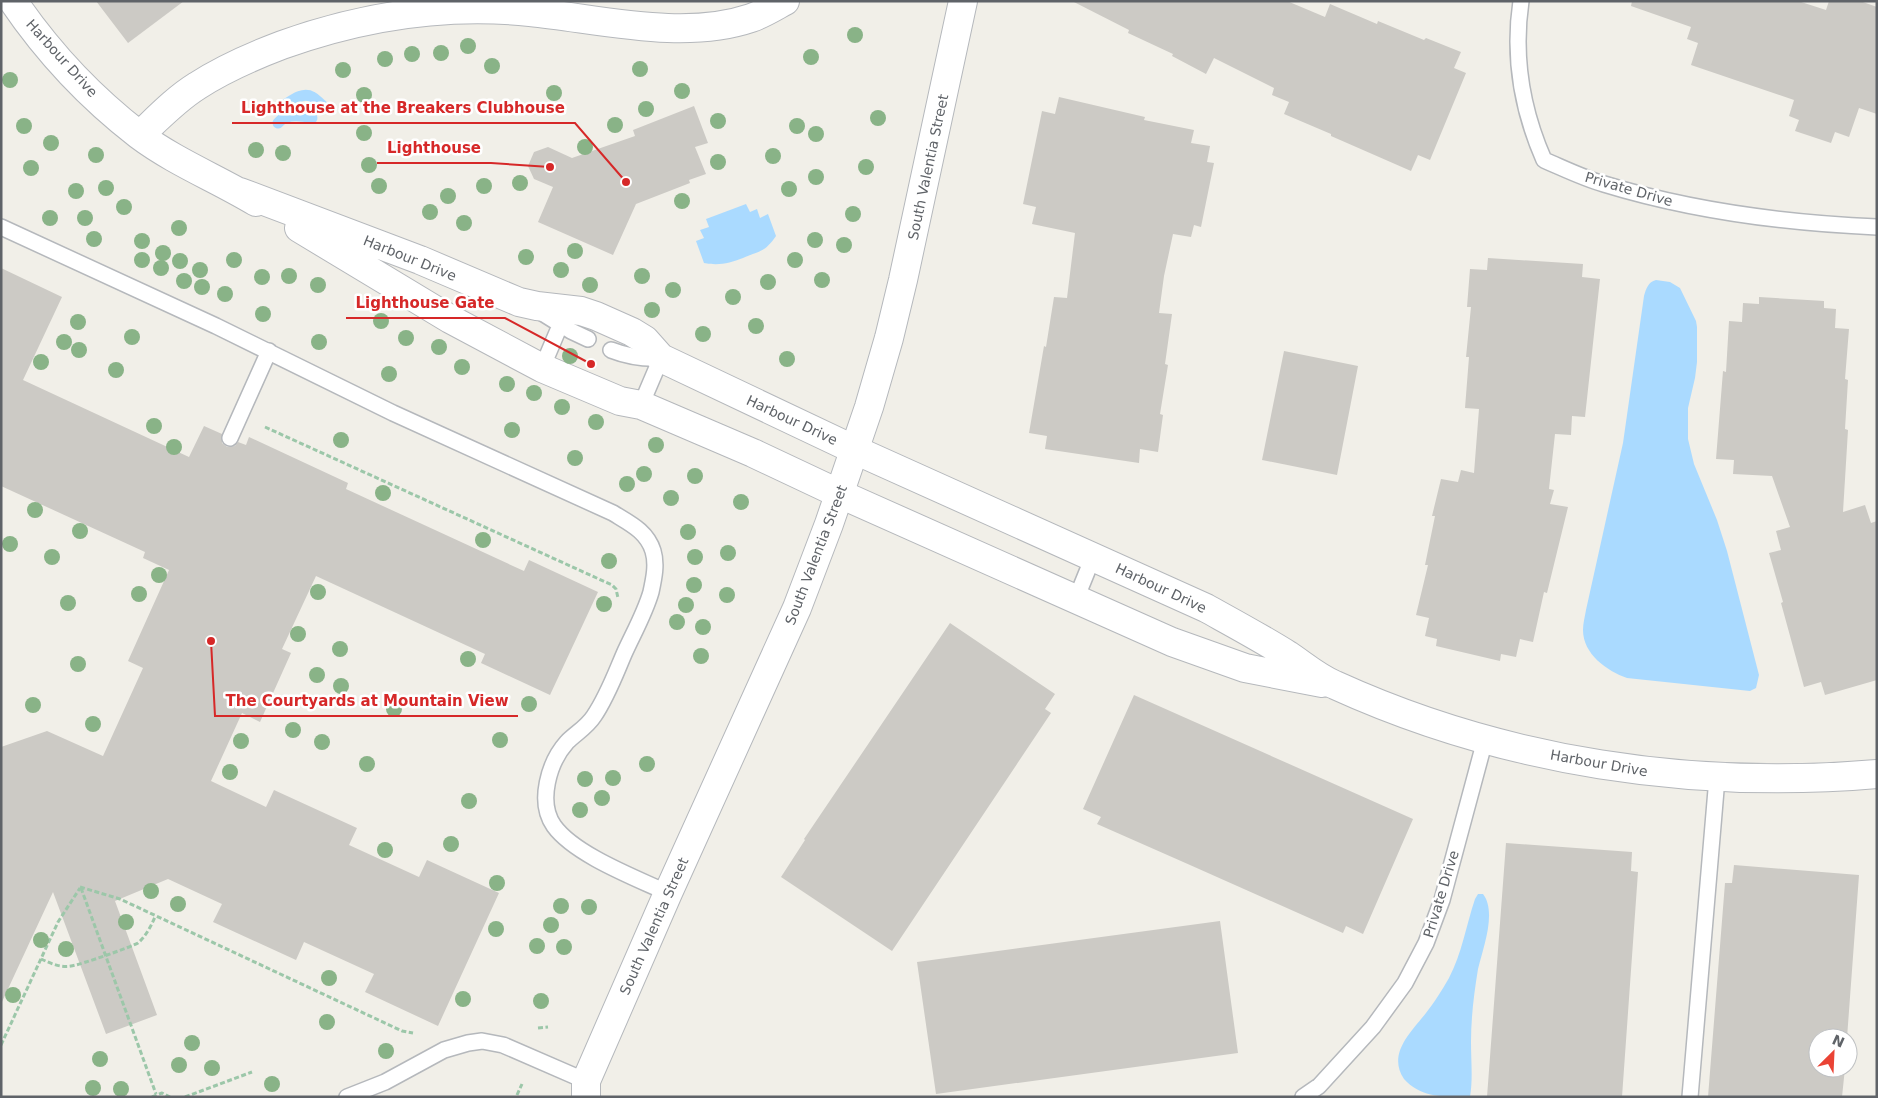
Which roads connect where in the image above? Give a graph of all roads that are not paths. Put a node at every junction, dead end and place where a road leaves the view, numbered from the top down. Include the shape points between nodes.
1 (13, 1) edge
2 (785, 1) edge
3 (963, 1) edge
4 (1521, 1) edge
5 (140, 135) junction
6 (240, 192) junction
7 (1, 227) edge
8 (1877, 227) edge
9 (564, 317) junction
10 (588, 339) dead end
11 (611, 350) dead end
12 (269, 351) junction
13 (661, 358) junction
14 (542, 368) junction
15 (641, 405) junction
16 (230, 438) dead end
17 (855, 450) junction
18 (840, 494) junction
19 (1093, 557) junction
20 (1076, 599) junction
21 (1333, 684) junction
22 (1485, 740) junction
23 (1877, 774) edge
24 (1717, 778) junction
25 (668, 893) junction
26 (580, 1092) edge
27 (347, 1097) edge
28 (1303, 1097) edge
29 (1690, 1097) edge

1 - 5 street, Harbour Drive via 73,74
2 - 5 street via 751,18 706,27 637,25 496,10 455,9 381,17 298,39 229,68 192,89
3 - 17 street, South Valentia Street via 897,307
4 - 8 lane, Private Drive via 1521,83 1527,112 1544,160 1605,185 1691,206 1755,217
5 - 6 street, Harbour Drive
6 - 9 street, Harbour Drive
6 - 14 street, Harbour Drive via 450,319
7 - 12 lane
9 - 10 lane
9 - 13 street, Harbour Drive via 588,314 632,332 651,344
9 - 14 lane
11 - 13 lane via 630,357
12 - 16 lane
12 - 25 lane via 393,413 613,513 648,539 655,568 648,600 599,709 568,741 556,760 548,781 547,804 554,826 573,844
13 - 15 lane
13 - 17 street, Harbour Drive
14 - 15 street, Harbour Drive via 620,401
15 - 18 street, Harbour Drive
17 - 18 street, South Valentia Street
17 - 19 street, Harbour Drive
18 - 20 street, Harbour Drive
18 - 25 street, South Valentia Street via 794,614
19 - 20 lane
19 - 21 street, Harbour Drive via 1235,623
20 - 21 street, Harbour Drive via 1199,653 1270,674
21 - 22 street, Harbour Drive via 1416,718
22 - 24 street, Harbour Drive via 1619,767
22 - 28 lane, Private Drive via 1442,900 1426,943 1405,983 1373,1027 1319,1086
23 - 24 street, Harbour Drive via 1818,778
24 - 29 lane
25 - 26 street, South Valentia Street
26 - 27 lane via 503,1045 482,1041 444,1050 385,1082

